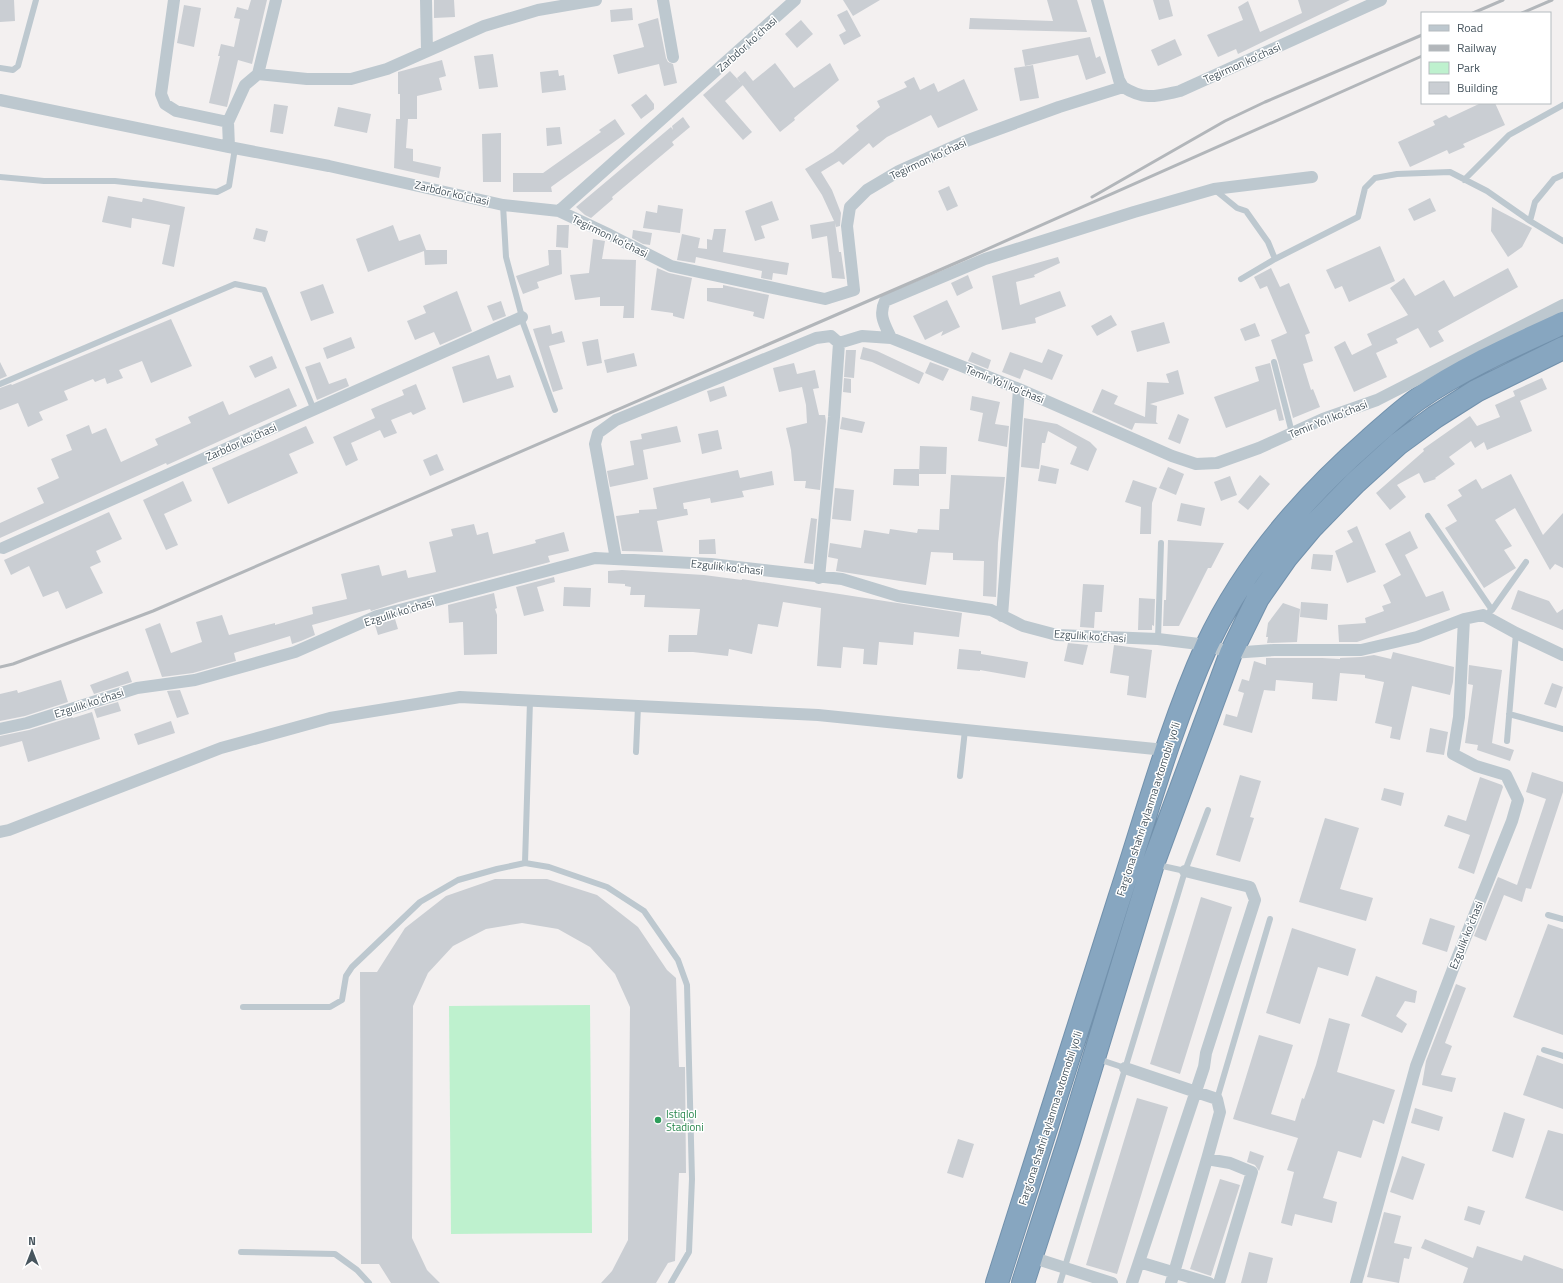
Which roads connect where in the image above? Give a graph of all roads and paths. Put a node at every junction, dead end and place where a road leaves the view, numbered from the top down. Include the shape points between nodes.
1 (36, 0) edge
2 (174, 0) edge
3 (276, 0) edge
4 (426, 0) edge
5 (596, 0) edge
6 (663, 0) edge
7 (795, 0) edge
8 (1097, 0) edge
9 (1381, 0) edge
10 (428, 51) junction
11 (673, 56) dead end
12 (0, 68) edge
13 (258, 74) junction
14 (1123, 87) junction
15 (0, 100) edge
16 (1563, 104) edge
17 (228, 122) junction
18 (232, 147) junction
19 (1563, 175) edge
20 (0, 177) edge
21 (1312, 177) dead end
22 (1464, 180) junction
23 (1214, 189) junction
24 (503, 205) junction
25 (559, 211) junction
26 (1530, 221) junction
27 (1563, 241) edge
28 (1275, 259) junction
29 (1241, 279) dead end
30 (1563, 305) edge
31 (522, 317) junction
32 (1563, 323) edge
33 (891, 338) junction
34 (839, 343) junction
35 (1563, 348) edge
36 (1274, 362) dead end
37 (0, 384) edge
38 (1019, 389) junction
39 (314, 410) junction
40 (555, 410) dead end
41 (1292, 433) junction
42 (1428, 516) dead end
43 (1161, 543) dead end
44 (3, 548) dead end
45 (616, 558) junction
46 (1526, 562) dead end
47 (819, 578) junction
48 (1488, 612) junction
49 (1002, 616) junction
50 (1464, 619) junction
51 (1516, 633) junction
52 (1158, 639) junction
53 (1207, 645) junction
54 (1231, 653) junction
55 (1563, 655) edge
56 (530, 701) junction
57 (638, 706) junction
58 (1509, 714) junction
59 (0, 729) edge
60 (1563, 729) edge
61 (964, 730) junction
62 (1508, 741) dead end
63 (1165, 750) junction
64 (636, 752) dead end
65 (960, 776) dead end
66 (1208, 810) dead end
67 (0, 832) edge
68 (525, 863) junction
69 (1153, 864) junction
70 (1185, 871) junction
71 (1548, 915) dead end
72 (1270, 919) dead end
73 (1563, 919) edge
74 (243, 1007) dead end
75 (1544, 1050) dead end
76 (1563, 1056) edge
77 (1094, 1058) junction
78 (1125, 1068) junction
79 (1196, 1091) junction
80 (1217, 1099) junction
81 (1207, 1159) junction
82 (241, 1252) dead end
83 (1031, 1257) junction
84 (1139, 1262) junction
85 (1064, 1269) junction
86 (1172, 1277) edge
87 (369, 1283) edge
88 (671, 1283) edge
89 (997, 1283) edge
90 (1023, 1283) edge
91 (1060, 1283) edge
92 (1112, 1283) edge
93 (1132, 1283) edge
94 (1209, 1283) edge
95 (1219, 1283) edge
96 (1356, 1283) edge

1 - 12 lane via 18,66 13,70
2 - 17 street via 161,94 164,104 176,111
3 - 13 street
4 - 10 street
5 - 10 street via 531,12 484,26
6 - 11 street
7 - 25 street, Zarbdor koʻchasi
8 - 14 street
9 - 14 street, Tegirmon koʻchasi via 1180,91 1152,97 1133,93
10 - 13 street via 388,69 351,80 307,80
13 - 17 street via 245,84
14 - 25 street, Tegirmon koʻchasi via 966,141 899,171 867,190 850,207 847,226 854,290 825,299 671,266
15 - 18 street, Zarbdor koʻchasi
16 - 22 lane via 1509,135
17 - 18 street
18 - 20 lane via 229,186 217,192 115,181 44,181
18 - 24 street, Zarbdor koʻchasi
19 - 26 lane via 1554,179 1535,202
21 - 23 street
22 - 26 lane
22 - 28 lane via 1450,172 1397,174 1375,178 1365,188 1358,217
23 - 28 lane via 1237,208 1246,211 1268,242
23 - 33 street via 985,259 885,301 882,319
24 - 25 street, Zarbdor koʻchasi
24 - 31 lane via 506,256
26 - 27 lane
28 - 29 lane
30 - 41 street, Temir Yoʻl koʻchasi via 1377,400
31 - 39 street, Zarbdor koʻchasi
31 - 40 lane
32 - 53 highway, Fargʻona shahri aylanma avtomobil yoʻli via 1461,373 1419,398 1342,464 1264,551 1232,598
33 - 34 street, Temir Yoʻl koʻchasi via 862,336
33 - 38 street, Temir Yoʻl koʻchasi
34 - 45 street via 831,336 816,338 616,420 598,433 595,444
34 - 47 street
35 - 54 highway, Fargʻona shahri aylanma avtomobil yoʻli via 1476,390 1398,444 1366,473 1312,527 1286,558 1258,598
36 - 41 lane
37 - 39 lane via 235,284 264,290
38 - 41 street, Temir Yoʻl koʻchasi via 1126,437 1196,464 1217,463
38 - 49 street
39 - 44 street, Zarbdor koʻchasi
42 - 48 lane
43 - 52 lane
45 - 47 street, Ezgulik koʻchasi via 711,564
45 - 59 street, Ezgulik koʻchasi via 595,558 377,616 295,652 196,680 137,688
46 - 48 lane
47 - 49 street, Ezgulik koʻchasi via 842,579 898,596 991,610
48 - 50 street, Ezgulik koʻchasi
48 - 51 street
49 - 52 street, Ezgulik koʻchasi via 1023,626 1057,635
50 - 54 street, Ezgulik koʻchasi via 1417,637 1361,650 1274,650
50 - 96 street, Ezgulik koʻchasi via 1459,717 1454,754 1476,766 1506,775 1518,800 1416,1066
51 - 55 street
51 - 58 lane
52 - 53 street, Ezgulik koʻchasi
53 - 54 street, Ezgulik koʻchasi
53 - 63 highway, Fargʻona shahri aylanma avtomobil yoʻli
54 - 69 highway, Fargʻona shahri aylanma avtomobil yoʻli
56 - 57 street
56 - 67 street via 460,697 330,718 222,748
56 - 68 lane
57 - 61 street via 818,715
57 - 64 lane
58 - 60 lane
58 - 62 lane
61 - 63 street
61 - 65 lane
63 - 89 highway, Fargʻona shahri aylanma avtomobil yoʻli
66 - 70 lane
68 - 74 lane via 458,880 420,902 352,968 346,976 342,1000 330,1007
68 - 88 lane via 549,867 607,887 644,911 678,960 687,985 692,1179 689,1252
69 - 70 lane
69 - 77 highway, Fargʻona shahri aylanma avtomobil yoʻli
70 - 78 lane
70 - 79 street via 1250,887 1255,900
71 - 73 lane
72 - 80 lane
75 - 76 lane
77 - 78 lane
77 - 83 highway, Fargʻona shahri aylanma avtomobil yoʻli
78 - 79 street
78 - 85 lane
79 - 80 street
79 - 84 street
80 - 81 street via 1220,1112
81 - 86 street
81 - 95 street via 1230,1163 1252,1172
82 - 87 lane via 335,1254
83 - 85 street
83 - 90 highway, Fargʻona shahri aylanma avtomobil yoʻli
84 - 86 street
84 - 93 street
85 - 91 lane
85 - 92 street
86 - 94 street

